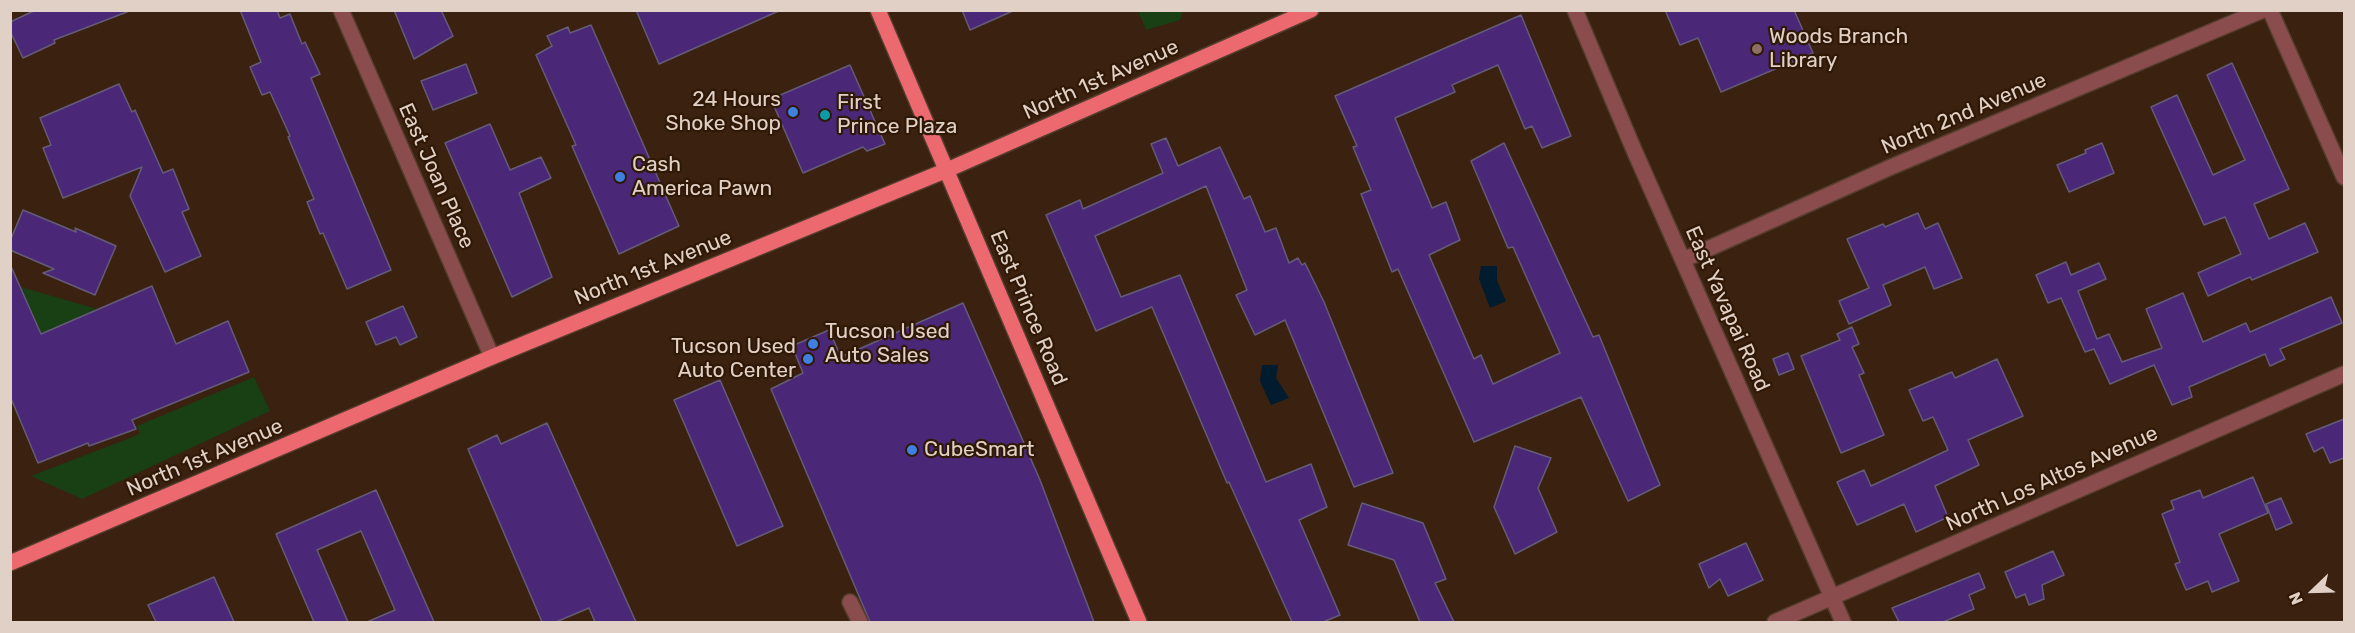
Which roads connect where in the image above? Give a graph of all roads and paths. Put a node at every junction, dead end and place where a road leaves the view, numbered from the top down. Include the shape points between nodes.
1 (341, 10) edge
2 (878, 10) edge
3 (1311, 10) edge
4 (1575, 10) edge
5 (2263, 10) edge
6 (2270, 10) edge
7 (947, 170) junction
8 (2344, 177) edge
9 (1683, 260) junction
10 (492, 357) junction
11 (2344, 374) edge
12 (10, 563) edge
13 (1833, 598) junction
14 (850, 602) dead end
15 (860, 622) edge
16 (1139, 622) edge
17 (1775, 622) edge
18 (1843, 622) edge

1 - 10 street, East Joan Place
2 - 7 main road, East Prince Road
3 - 7 main road, North 1st Avenue
4 - 9 street, East Yavapai Road
5 - 9 street, North 2nd Avenue via 1891,167
6 - 8 street
7 - 10 main road, North 1st Avenue
7 - 16 main road, East Prince Road
9 - 13 street, East Yavapai Road
10 - 12 main road, North 1st Avenue
11 - 13 street, North Los Altos Avenue
13 - 17 street, North Los Altos Avenue
13 - 18 street, East Yavapai Road
14 - 15 street

